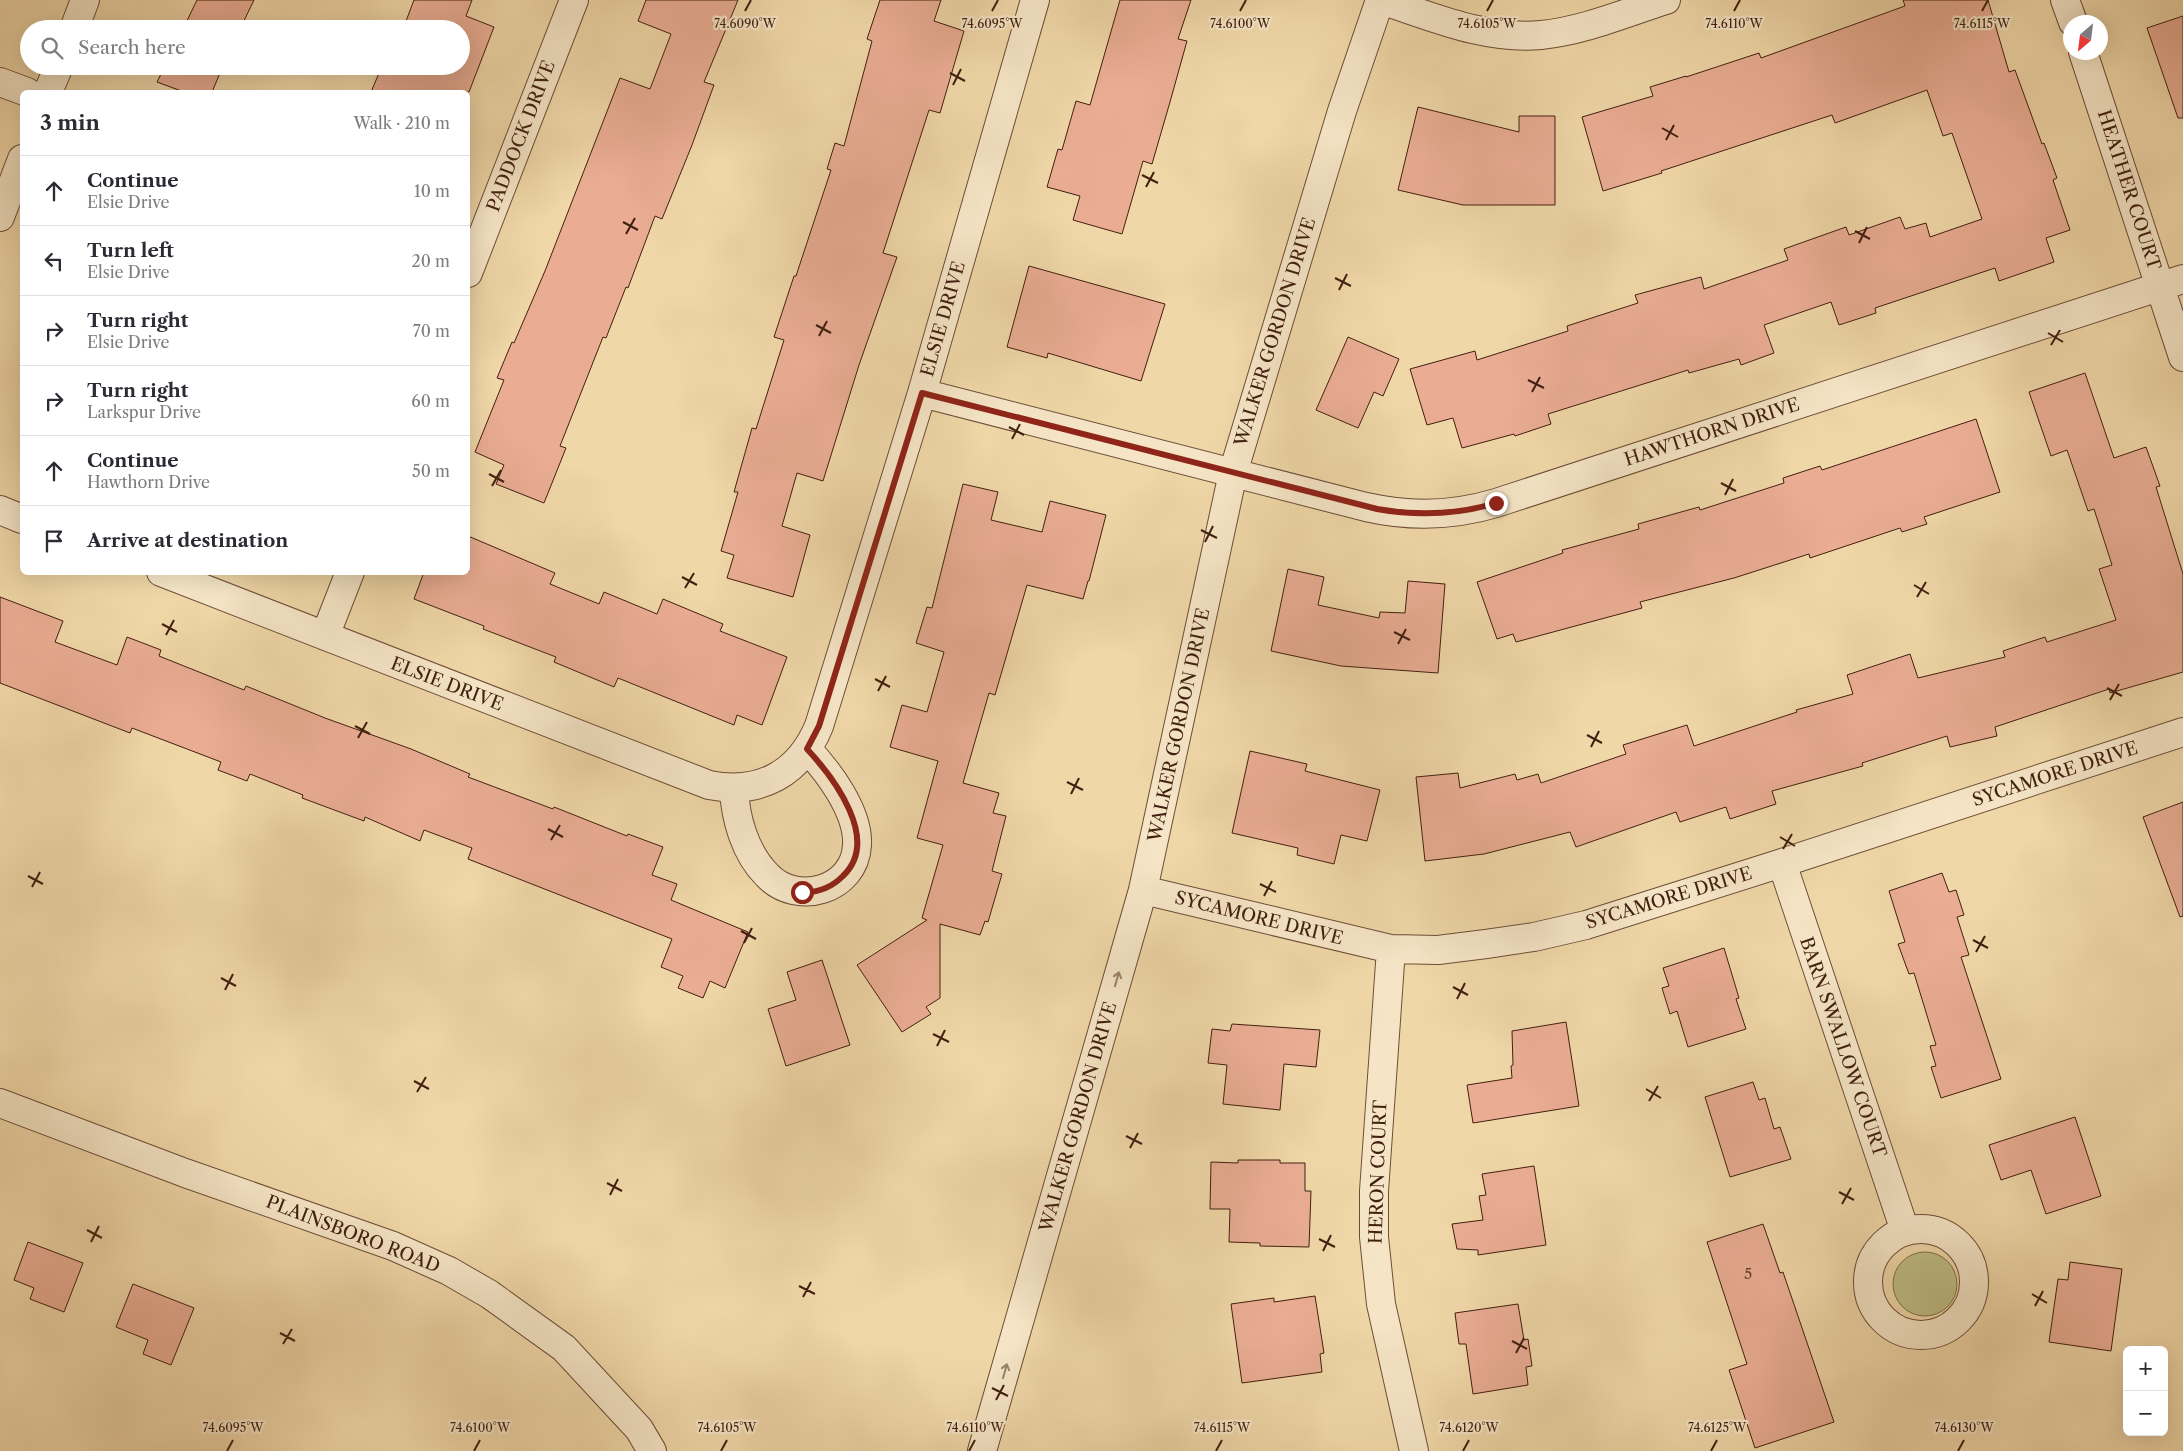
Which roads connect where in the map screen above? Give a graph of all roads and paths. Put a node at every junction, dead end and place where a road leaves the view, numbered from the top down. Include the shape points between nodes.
1 (85, 0) edge
2 (574, 0) edge
3 (1035, 0) edge
4 (1380, 0) edge
5 (1666, 0) edge
6 (2065, 0) edge
7 (2070, 15) edge
8 (77, 20) edge
9 (2085, 60) edge
10 (55, 75) edge
11 (0, 82) edge
12 (22, 90) edge
13 (49, 90) edge
14 (20, 164) edge
15 (0, 217) edge
16 (470, 268) edge
17 (2172, 282) edge
18 (2183, 357) edge
19 (922, 393) junction
20 (1234, 473) junction
21 (0, 510) edge
22 (20, 518) edge
23 (169, 575) edge
24 (349, 575) edge
25 (325, 636) junction
26 (2183, 732) edge
27 (807, 749) junction
28 (734, 788) junction
29 (1782, 863) junction
30 (1143, 890) junction
31 (1391, 949) junction
32 (0, 1102) edge
33 (1905, 1231) dead end
34 (652, 1451) edge
35 (982, 1451) edge
36 (1414, 1451) edge

1 - 8 street
2 - 16 street, PADDOCK DRIVE
3 - 19 street, ELSIE DRIVE
4 - 5 street via 1481,31 1521,36 1561,32
4 - 20 street, WALKER GORDON DRIVE via 1342,111
6 - 7 street
9 - 17 street, HEATHER COURT
10 - 13 street
11 - 12 street
14 - 15 street
17 - 18 street, HEATHER COURT
17 - 20 street, HAWTHORN DRIVE via 1464,511 1431,514 1388,511
19 - 20 street, HAWTHORN DRIVE
19 - 27 street, ELSIE DRIVE via 819,726
20 - 30 street, WALKER GORDON DRIVE
21 - 22 street
23 - 25 street, ELSIE DRIVE
24 - 25 street
25 - 28 street, ELSIE DRIVE via 701,782
26 - 29 street, SYCAMORE DRIVE
27 - 28 street, ELSIE DRIVE via 779,776 757,785
27 - 28 street via 848,805 857,835 858,845 852,864 847,873 831,886 812,893 792,891 766,875 753,857 741,830
29 - 31 street, SYCAMORE DRIVE via 1586,925 1534,937 1438,950
29 - 33 street, BARN SWALLOW COURT
30 - 31 street, SYCAMORE DRIVE
35 -> 30 street, WALKER GORDON DRIVE
31 - 36 street, HERON COURT via 1374,1191 1374,1237 1381,1304
32 - 34 street, PLAINSBORO ROAD via 185,1174 393,1246 449,1271 489,1294 564,1348 639,1429

